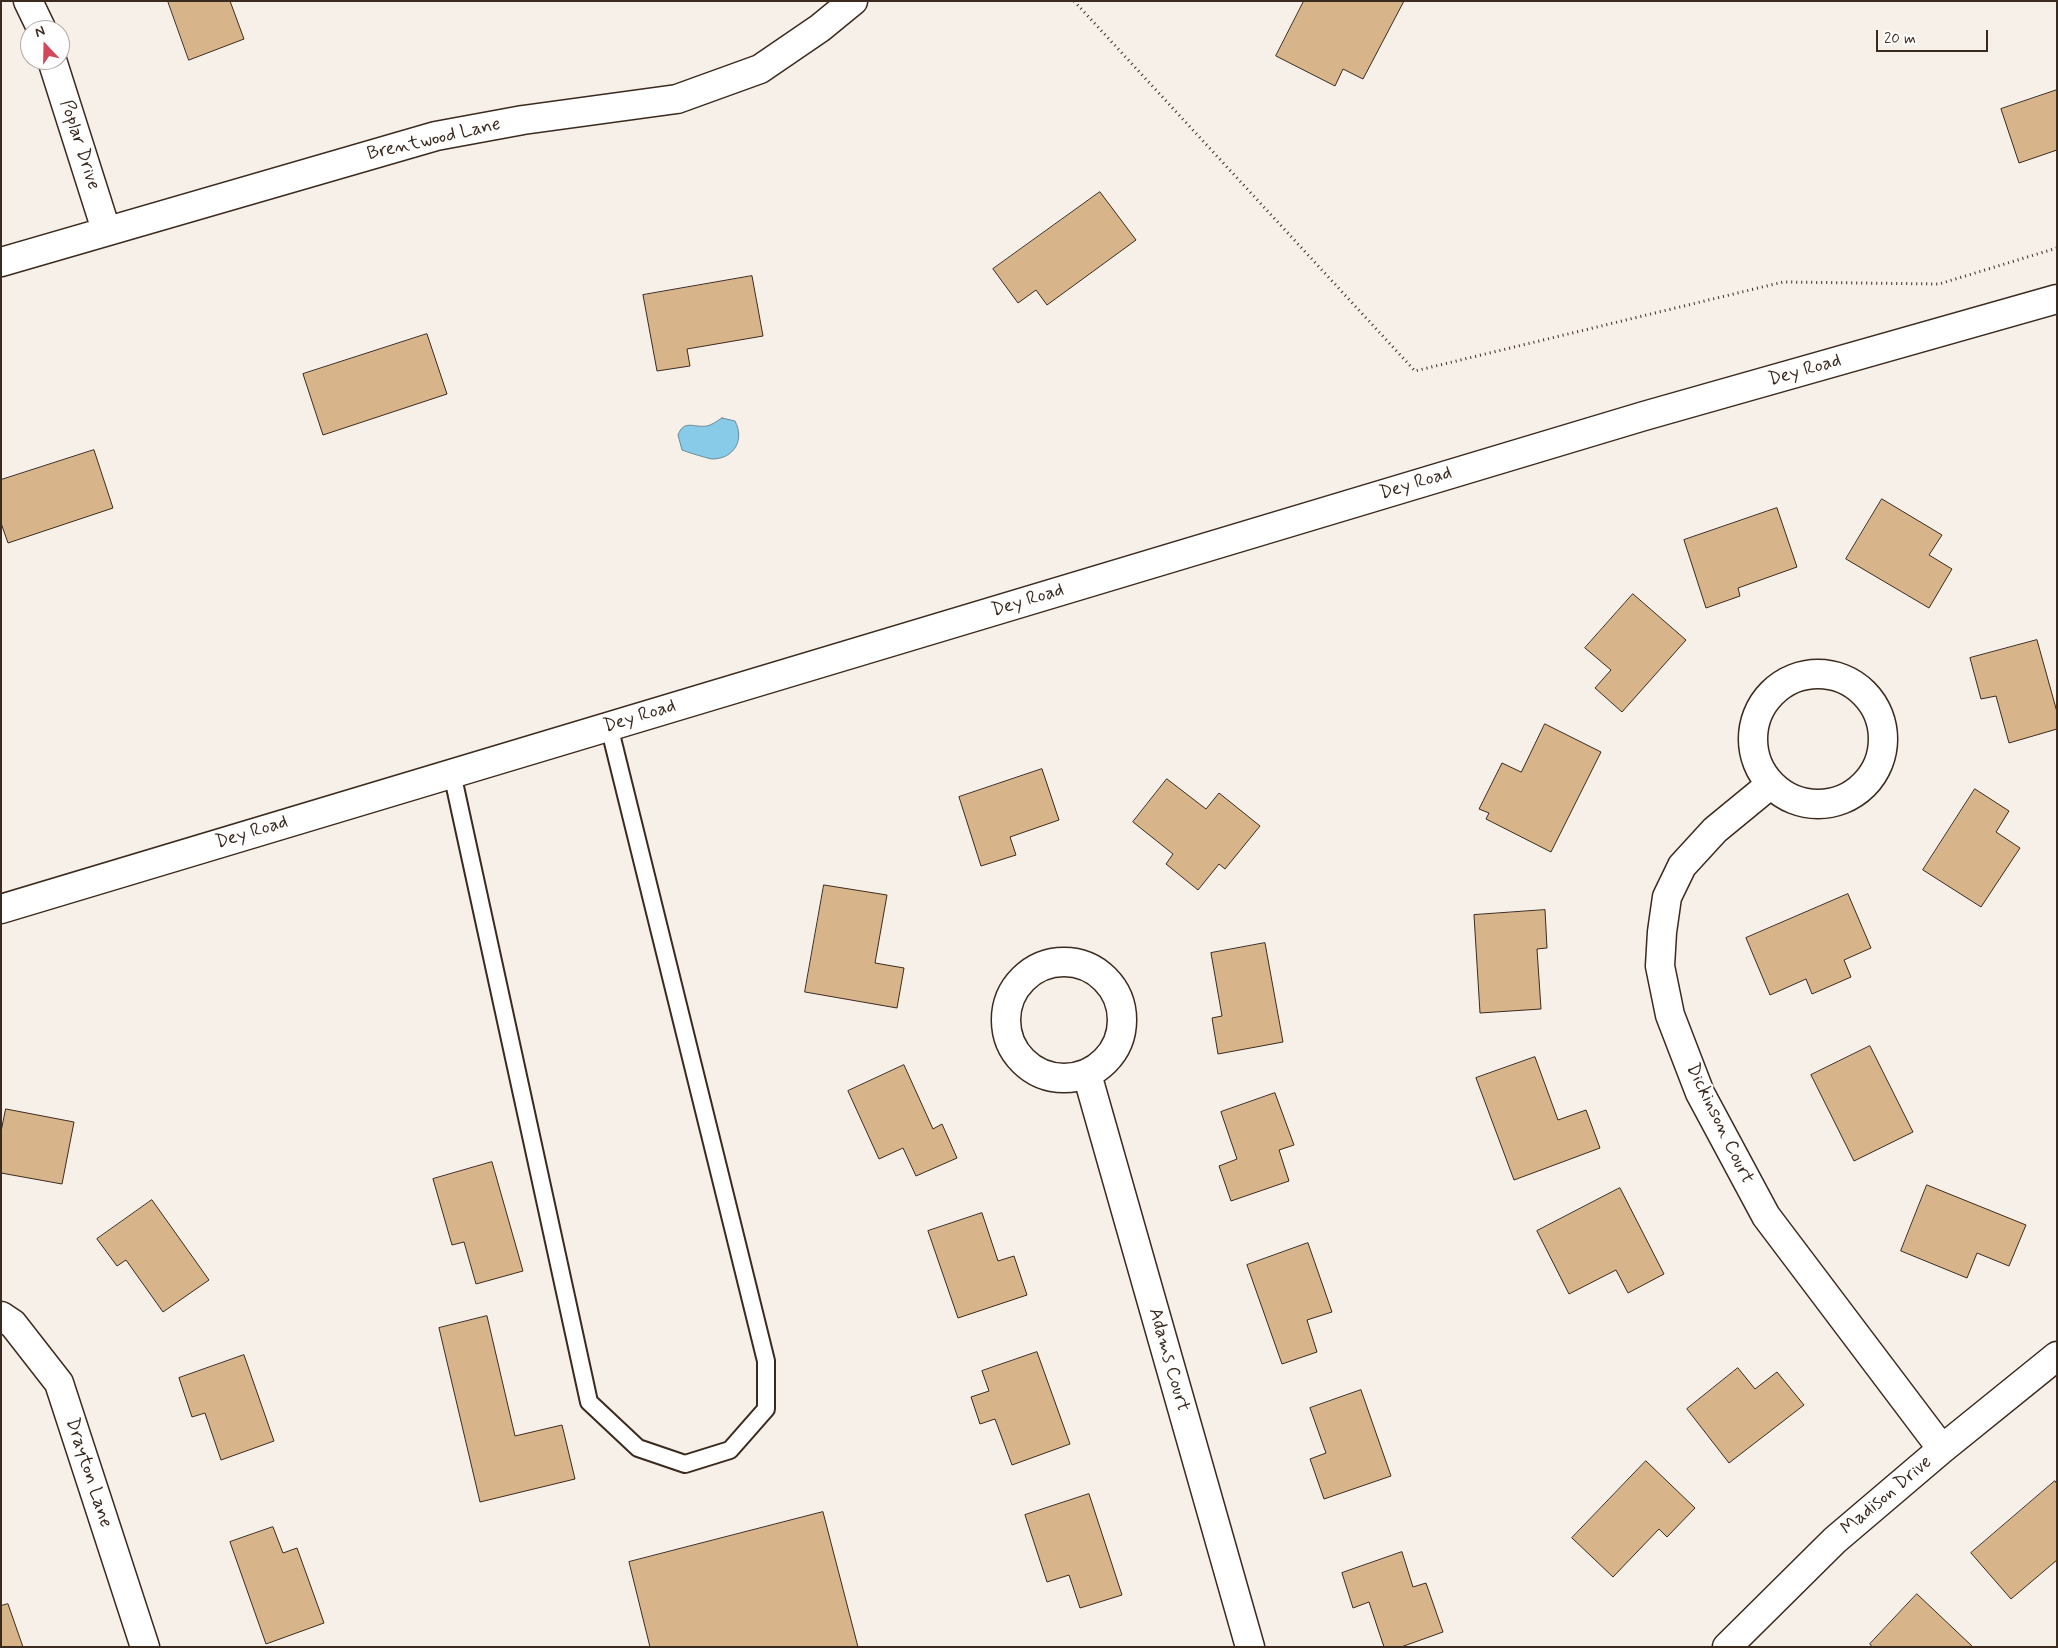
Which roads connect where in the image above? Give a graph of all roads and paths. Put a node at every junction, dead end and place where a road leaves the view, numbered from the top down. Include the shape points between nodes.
1 (28, 1) edge
2 (853, 1) edge
3 (1074, 1) edge
4 (37, 20) edge
5 (55, 70) edge
6 (106, 230) junction
7 (2057, 248) edge
8 (1, 262) edge
9 (2057, 299) edge
10 (609, 726) junction
11 (452, 773) junction
12 (1771, 784) junction
13 (1, 909) edge
14 (1087, 1074) junction
15 (1, 1316) edge
16 (2057, 1356) edge
17 (1942, 1449) junction
18 (1730, 1646) edge
19 (145, 1647) edge
20 (1250, 1647) edge

1 - 4 street
2 - 6 street, Brentwood Lane via 760,69 676,99 523,120 436,136
3 - 7 path via 1416,371 1784,282 1938,284
5 - 6 street, Poplar Drive
6 - 8 street, Brentwood Lane
9 - 10 street, Dey Road via 1644,416
10 - 11 street, Dey Road
10 - 11 lane via 766,1361 766,1409 730,1450 685,1464 638,1448 589,1402
11 - 13 street, Dey Road
12 - 12 street via 1796,800 1821,804 1838,801 1861,788 1876,771 1884,732 1881,717 1869,697 1851,682 1822,673 1800,675 1776,688 1760,709 1753,727 1754,752
12 - 17 street, Dickinson Court via 1715,830 1682,866 1668,897 1660,966 1670,1015 1700,1094 1766,1216
14 - 14 street via 1114,1052 1121,1035 1123,1017 1119,999 1109,982 1096,970 1079,963 1061,961 1043,965 1026,974 1014,988 1007,1004 1005,1023 1009,1041 1018,1057 1049,1077 1067,1079
14 - 20 street, Adams Court
15 - 19 street, Drayton Lane via 13,1324 59,1383
16 - 17 street, Madison Drive
17 - 18 street, Madison Drive via 1835,1540

